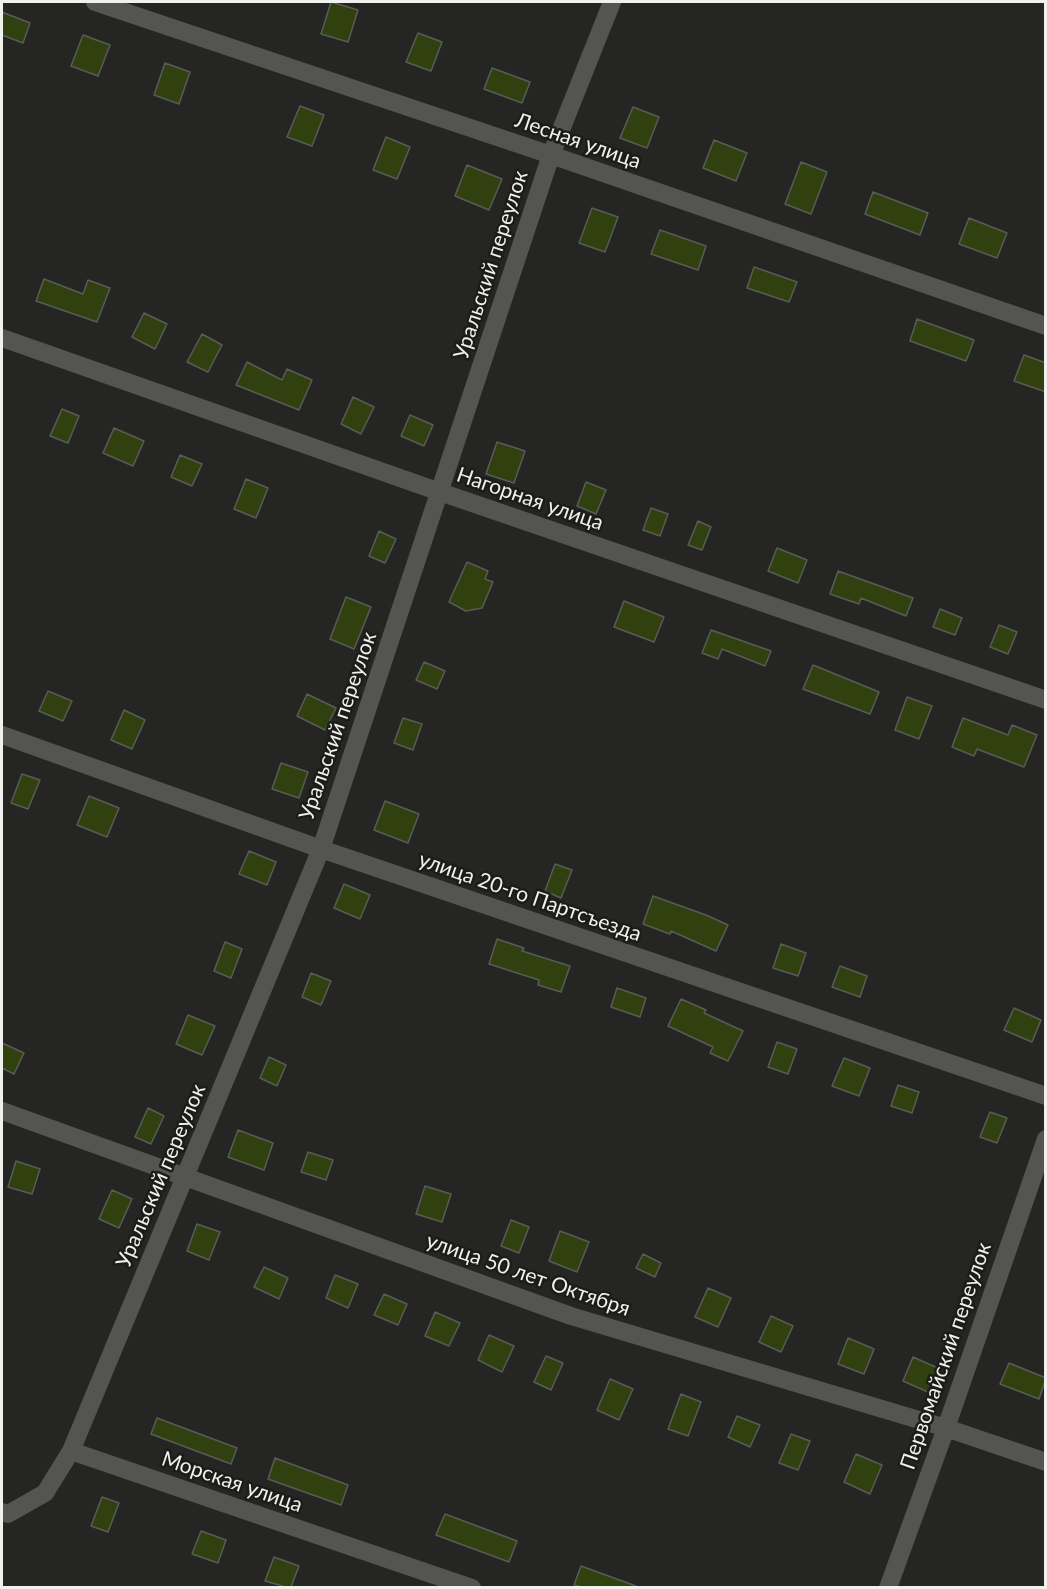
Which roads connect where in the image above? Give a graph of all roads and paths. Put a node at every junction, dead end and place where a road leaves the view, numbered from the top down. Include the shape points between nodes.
1 (95, 2) edge
2 (612, 2) edge
3 (551, 155) junction
4 (1046, 326) edge
5 (2, 338) edge
6 (440, 492) junction
7 (1046, 700) edge
8 (2, 735) edge
9 (321, 849) junction
10 (1046, 1096) edge
11 (2, 1112) edge
12 (1046, 1139) edge
13 (185, 1176) junction
14 (946, 1428) junction
15 (71, 1451) junction
16 (1046, 1462) edge
17 (2, 1512) edge
18 (472, 1587) edge
19 (888, 1587) edge

1 - 3 street, Лесная улица
2 - 3 street, Уральский переулок
3 - 4 street, Лесная улица
3 - 6 street, Уральский переулок
5 - 6 street, Нагорная улица
6 - 7 street, Нагорная улица
6 - 9 street, Уральский переулок
8 - 9 street, улица 20-го Партсъезда
9 - 10 street, улица 20-го Партсъезда
9 - 13 street, Уральский переулок
11 - 13 street, улица 50 лет Октября
12 - 14 street, Первомайский переулок
13 - 14 street, улица 50 лет Октября via 571,1316
13 - 15 street, Уральский переулок
14 - 16 street, улица 50 лет Октября
14 - 19 street, Первомайский переулок
15 - 17 street via 45,1493 8,1514
15 - 18 street, Морская улица

